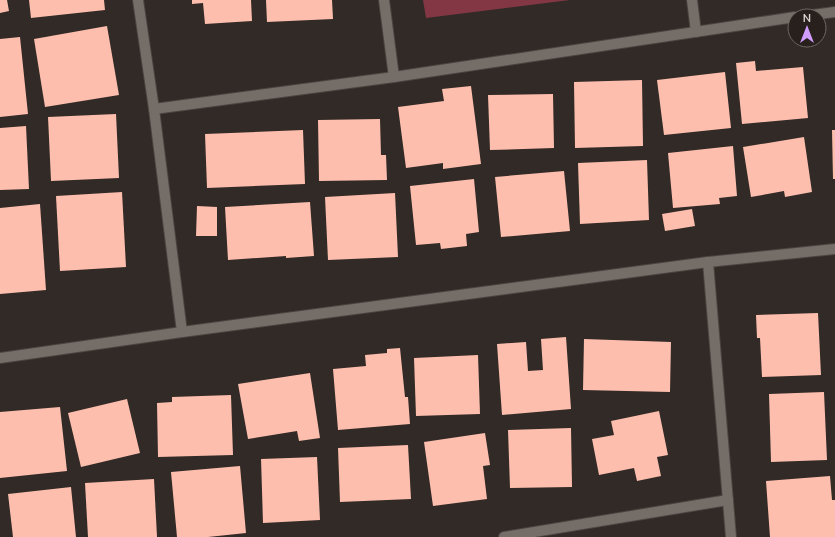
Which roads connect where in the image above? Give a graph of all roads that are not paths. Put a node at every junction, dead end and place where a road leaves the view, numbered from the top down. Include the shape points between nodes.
1 (138, 0) edge
2 (384, 0) edge
3 (692, 0) edge
4 (787, 19) edge
5 (696, 32) junction
6 (394, 77) junction
7 (154, 109) junction
8 (835, 249) edge
9 (708, 262) junction
10 (182, 332) junction
11 (0, 358) edge
12 (728, 500) junction
13 (504, 537) edge
14 (731, 537) edge

1 - 7 street
2 - 6 street
3 - 5 street
4 - 5 street
5 - 6 street
6 - 7 street
7 - 10 street
8 - 9 street
9 - 10 street
9 - 12 street
10 - 11 street
12 - 13 street
12 - 14 street

